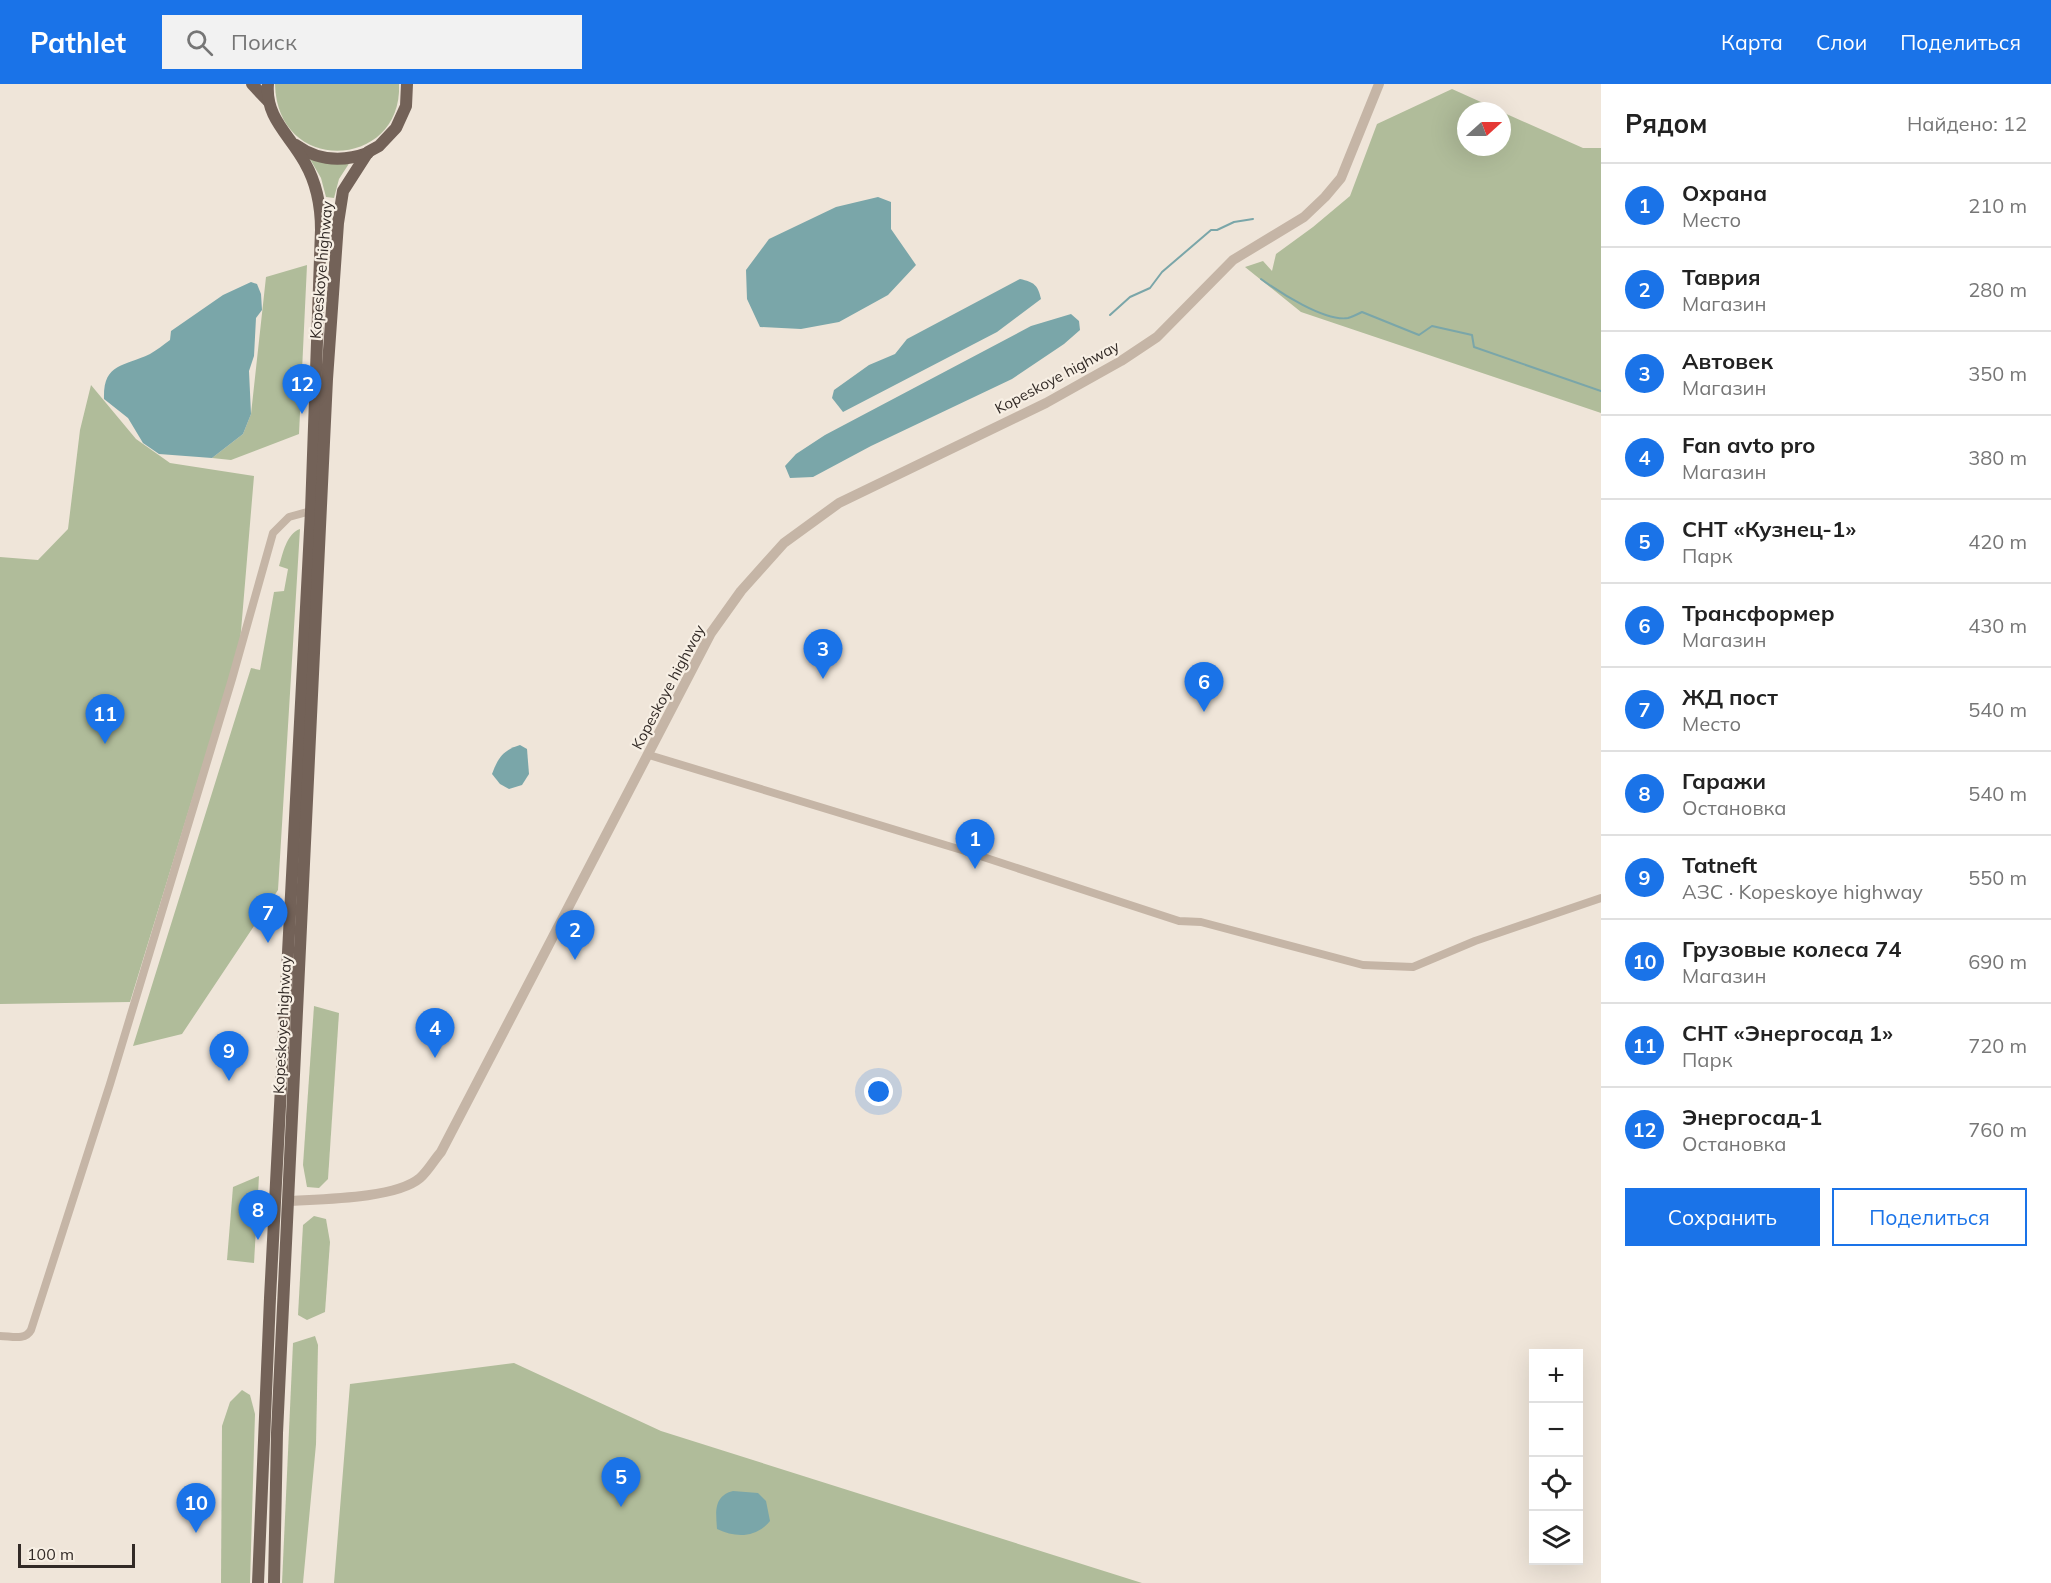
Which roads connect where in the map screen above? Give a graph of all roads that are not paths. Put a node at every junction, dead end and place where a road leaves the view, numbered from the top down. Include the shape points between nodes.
1 (252, 84) edge
2 (268, 84) edge
3 (408, 84) edge
4 (1379, 84) edge
5 (268, 101) junction
6 (290, 141) junction
7 (368, 152) junction
8 (311, 511) junction
9 (649, 755) junction
10 (1601, 898) edge
11 (282, 1200) junction
12 (0, 1336) edge
13 (258, 1583) edge
14 (274, 1583) edge

1 - 5 main road
2 - 5 main road, Kopeskoye highway
3 - 7 main road, Kopeskoye highway via 406,106 396,128
4 - 9 street, Kopeskoye highway via 1341,178 1325,197 1304,217 1233,260 1157,338 1046,403 839,503 784,543 741,591 711,633
5 - 6 main road, Kopeskoye highway via 276,123
6 - 7 main road via 308,153 328,159 348,159
6 - 8 main road, Kopeskoye highway via 315,185 321,217
7 - 11 main road, Kopeskoye highway via 343,190 338,223
8 - 11 main road, Kopeskoye highway
8 - 12 street via 289,517 273,533 110,1084 31,1330 21,1338
9 - 10 street via 1179,921 1201,922 1363,964 1413,967 1475,941
9 - 11 street, Kopeskoye highway via 441,1152 420,1178 396,1190 360,1196
11 - 13 main road, Kopeskoye highway via 264,1431
11 - 14 main road, Kopeskoye highway

